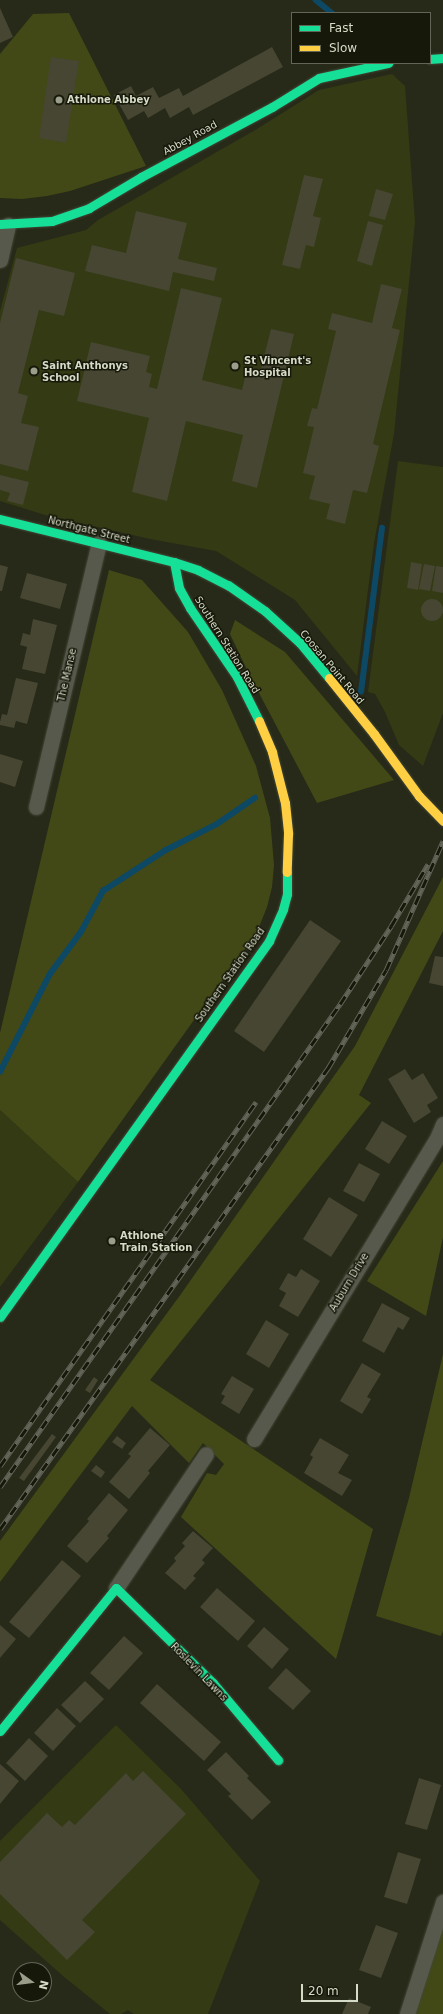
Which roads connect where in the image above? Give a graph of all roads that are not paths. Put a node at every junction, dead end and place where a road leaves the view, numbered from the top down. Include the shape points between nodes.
1 (443, 58) edge
2 (431, 59) edge
3 (383, 64) edge
4 (4, 224) edge
5 (0, 260) edge
6 (0, 518) edge
7 (99, 543) junction
8 (174, 562) junction
9 (36, 807) dead end
10 (443, 821) edge
11 (443, 1124) edge
12 (0, 1317) edge
13 (254, 1439) dead end
14 (206, 1454) dead end
15 (116, 1588) junction
16 (0, 1730) edge
17 (278, 1760) dead end
18 (443, 1902) edge
19 (407, 2014) edge

1 - 2 street
3 - 4 street, Abbey Road via 319,78 272,107 215,136 89,208 52,221
4 - 5 street
6 - 7 street, Northgate Street via 23,526
7 - 8 street, Northgate Street
7 - 9 street, The Manse
8 - 10 street, Coosan Point Road via 198,570 228,585 265,611 300,643 374,734 418,796
8 - 12 street, Southern Station Road via 179,588 237,677 253,708 273,758 285,803 288,834 287,894 269,941
11 - 13 street, Auburn Drive
14 - 15 street
15 - 16 street
15 - 17 street, Roslevin Lawns via 213,1683
18 - 19 street

